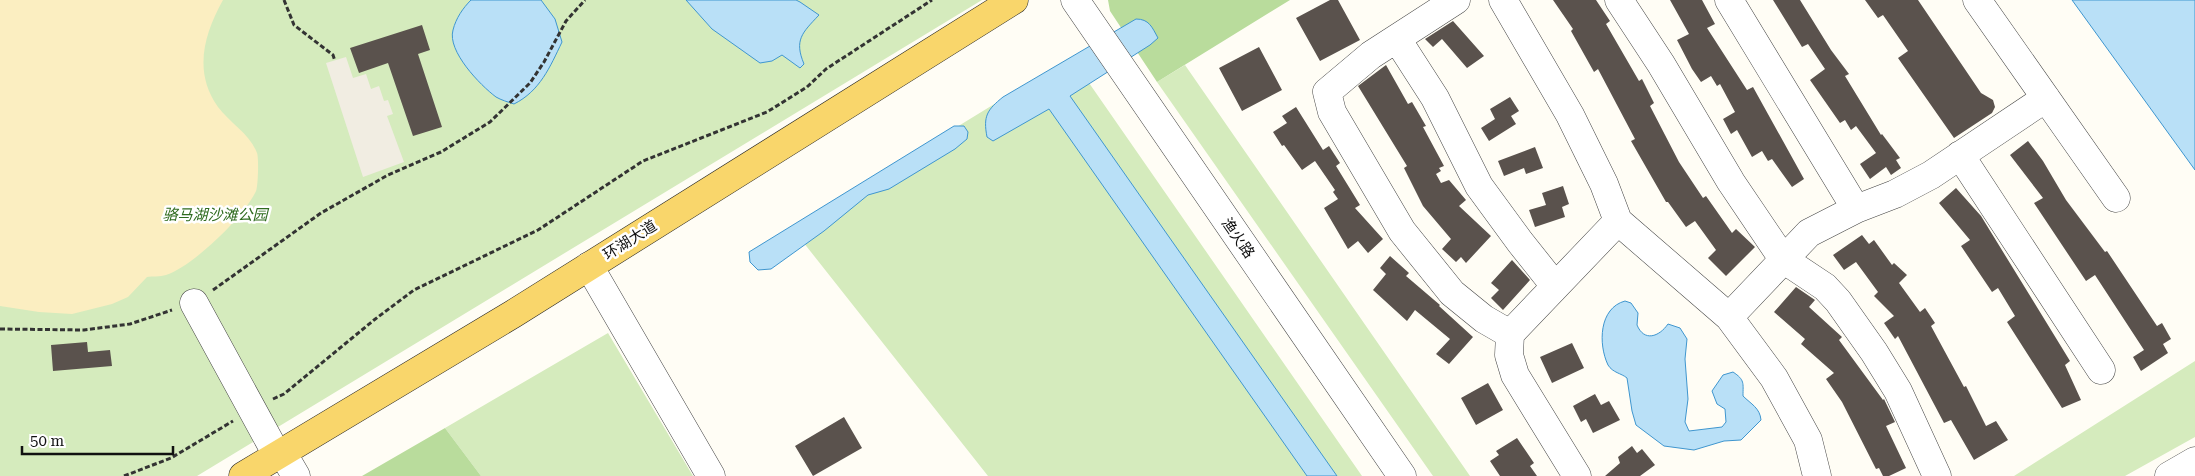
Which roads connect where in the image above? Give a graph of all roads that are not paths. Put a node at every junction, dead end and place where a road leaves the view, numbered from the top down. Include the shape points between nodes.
1 (1014, 0) edge
2 (1074, 0) edge
3 (1456, 0) edge
4 (1503, 0) edge
5 (1619, 0) edge
6 (1729, 0) edge
7 (1977, 0) edge
8 (1396, 39) junction
9 (2046, 98) junction
10 (1960, 155) junction
11 (2116, 198) dead end
12 (1856, 209) junction
13 (1618, 221) junction
14 (1783, 259) junction
15 (589, 266) junction
16 (1555, 286) junction
17 (194, 303) road end
18 (1729, 317) junction
19 (1510, 334) junction
20 (2101, 370) dead end
21 (2195, 461) edge
22 (267, 465) edge
23 (296, 476) edge
24 (711, 476) edge
25 (1402, 476) edge
26 (1577, 476) edge
27 (1818, 476) edge
28 (1937, 476) edge
29 (2169, 476) edge

1 - 15 main road, 环湖大道
2 - 25 street, 渔火路
3 - 8 street
4 - 13 street via 1570,116 1604,184
5 - 14 street via 1662,64 1731,182
6 - 12 street
7 - 9 street
8 - 16 street via 1435,98 1479,186
8 - 19 street via 1326,92 1332,112 1402,231 1452,293
9 - 10 street
9 - 11 street
10 - 12 street via 1895,194
10 - 20 street
12 - 14 street via 1809,233
13 - 16 street
13 - 18 street
14 - 18 street
14 - 28 street via 1825,287 1838,301 1898,391
15 - 22 main road, 环湖大道
15 - 24 street
16 - 19 street
17 - 22 street via 252,410
18 - 27 street via 1774,378 1808,440
19 - 26 street via 1510,355 1515,375
21 - 29 street
22 - 23 street

